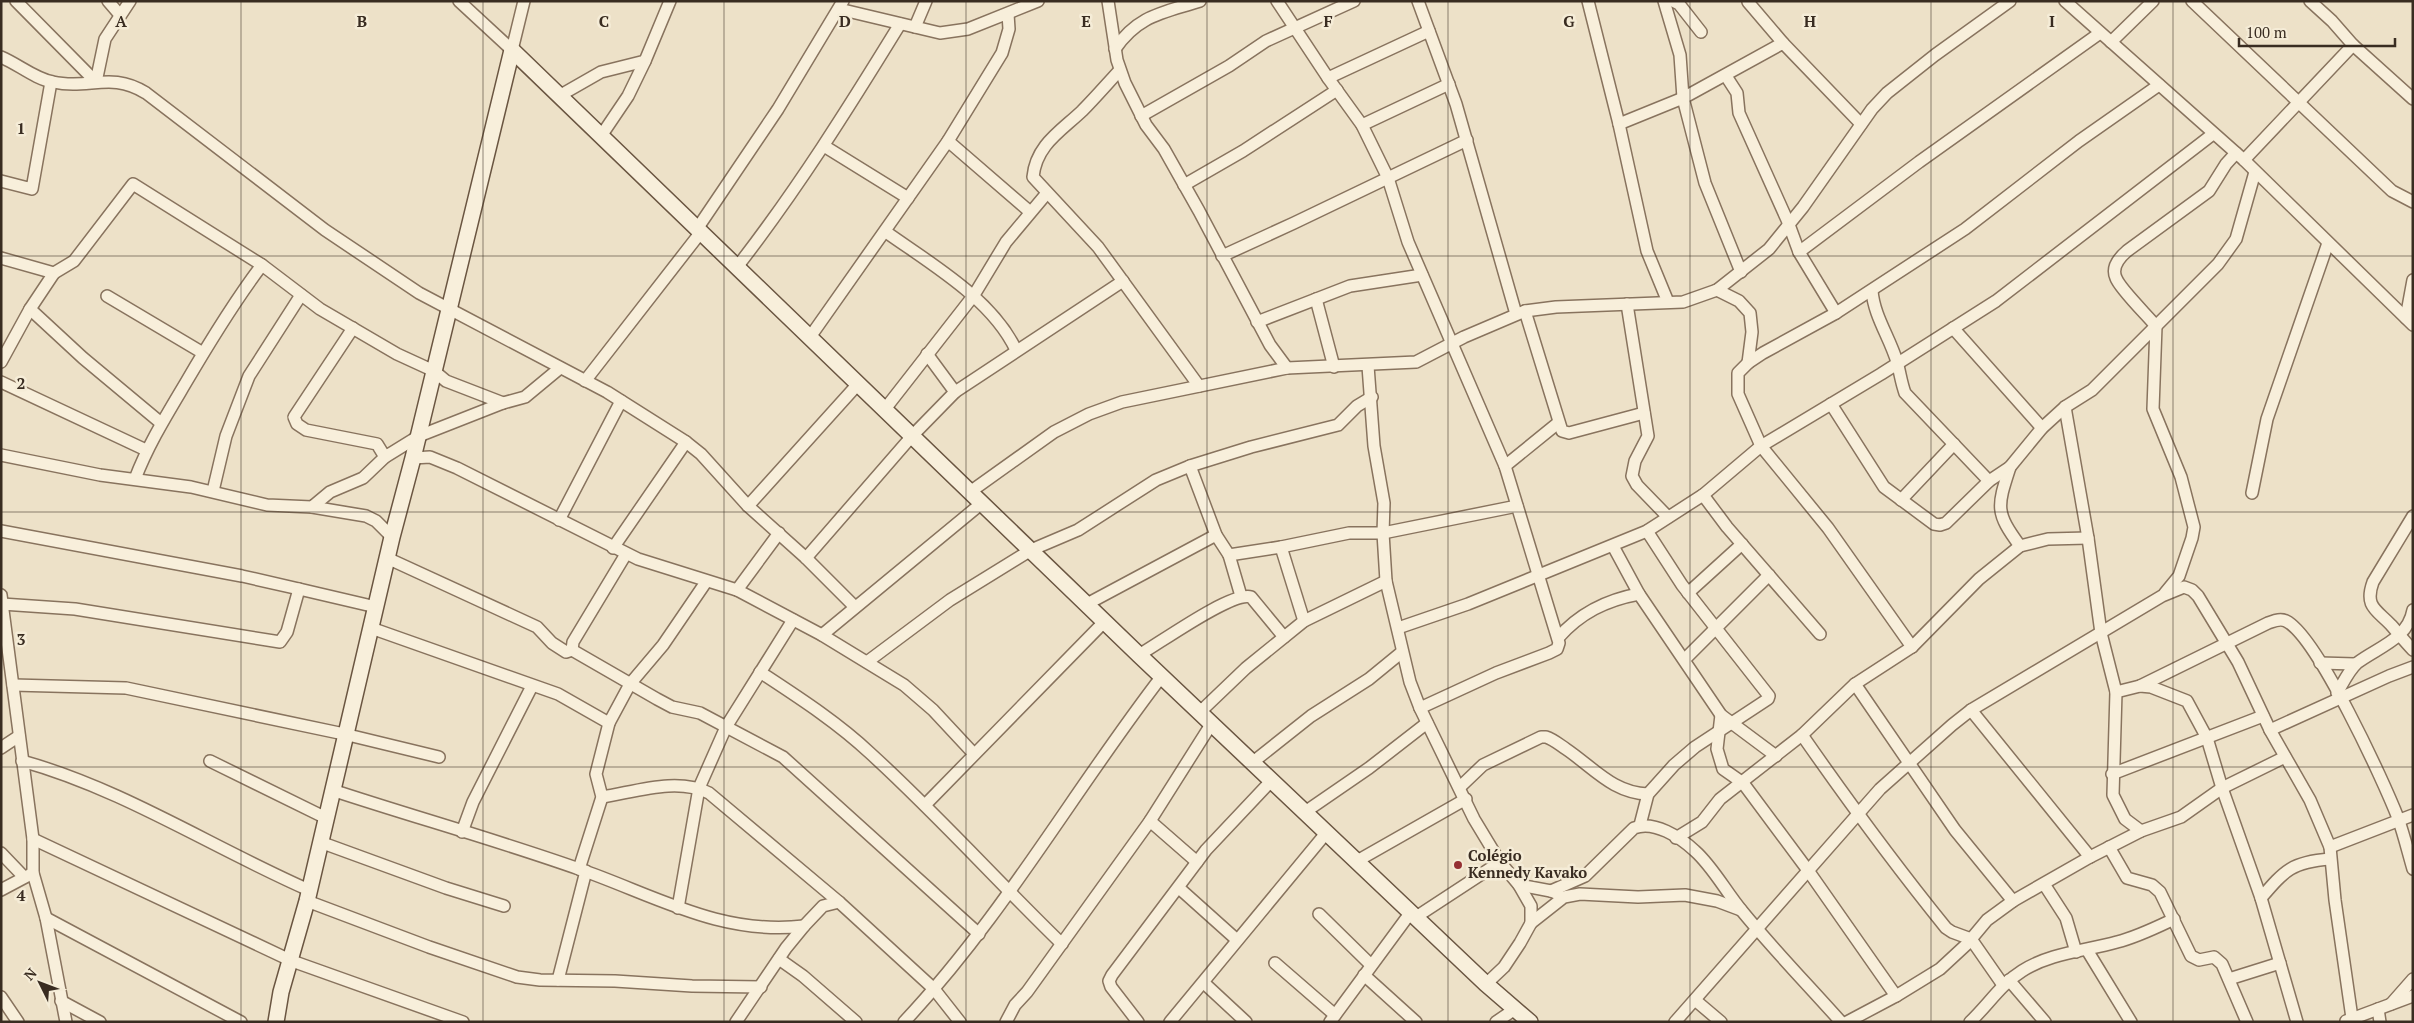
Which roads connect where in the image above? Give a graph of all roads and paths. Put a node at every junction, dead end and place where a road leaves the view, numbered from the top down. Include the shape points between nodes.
1 (16, 1) edge
2 (108, 1) edge
3 (130, 1) edge
4 (459, 1) edge
5 (524, 1) edge
6 (670, 1) edge
7 (926, 1) edge
8 (1038, 1) edge
9 (1108, 1) edge
10 (1200, 1) edge
11 (1277, 1) edge
12 (1354, 1) edge
13 (1418, 1) edge
14 (1588, 1) edge
15 (1664, 1) edge
16 (1673, 1) edge
17 (2010, 1) edge
18 (2065, 1) edge
19 (2153, 1) edge
20 (2192, 1) edge
21 (2310, 1) edge
22 (1748, 2) edge
23 (841, 5) edge
24 (1008, 14) junction
25 (120, 15) junction
26 (900, 24) junction
27 (915, 27) junction
28 (1295, 28) junction
29 (1430, 31) junction
30 (1701, 32) dead end
31 (2100, 33) junction
32 (2111, 42) junction
33 (1783, 43) junction
34 (2353, 45) junction
35 (1115, 49) junction
36 (512, 50) junction
37 (1, 57) edge
38 (645, 61) junction
39 (1119, 71) junction
40 (1726, 76) junction
41 (1328, 78) junction
42 (51, 82) junction
43 (96, 82) junction
44 (1449, 84) junction
45 (2159, 85) junction
46 (1338, 90) junction
47 (559, 96) junction
48 (1683, 98) junction
49 (2413, 100) edge
50 (2298, 102) junction
51 (1141, 116) junction
52 (1619, 124) junction
53 (1861, 124) junction
54 (1362, 125) junction
55 (2213, 134) junction
56 (601, 136) junction
57 (1467, 140) junction
58 (948, 141) junction
59 (824, 146) junction
60 (2240, 156) junction
61 (2255, 172) junction
62 (1388, 178) junction
63 (1, 181) edge
64 (1184, 185) junction
65 (1047, 193) junction
66 (908, 198) junction
67 (2413, 202) edge
68 (1029, 212) junction
69 (1788, 222) junction
70 (699, 231) junction
71 (886, 232) junction
72 (2328, 243) junction
73 (1799, 252) junction
74 (1222, 256) junction
75 (1, 258) edge
76 (262, 265) junction
77 (737, 267) junction
78 (54, 272) junction
79 (1741, 272) junction
80 (1422, 275) junction
81 (2413, 280) edge
82 (1124, 281) junction
83 (1717, 290) junction
84 (1872, 291) junction
85 (301, 295) junction
86 (974, 295) junction
87 (107, 296) dead end
88 (1316, 300) junction
89 (1668, 302) junction
90 (1627, 304) junction
91 (450, 308) junction
92 (30, 309) junction
93 (1520, 313) junction
94 (1836, 313) junction
95 (2409, 321) edge
96 (1257, 322) junction
97 (2156, 326) junction
98 (352, 328) junction
99 (1953, 328) junction
100 (810, 337) junction
101 (1451, 344) junction
102 (1016, 350) junction
103 (203, 353) junction
104 (927, 354) junction
105 (1, 362) edge
106 (1748, 363) junction
107 (1898, 364) junction
108 (1368, 366) junction
109 (1334, 367) junction
110 (560, 368) junction
111 (1286, 368) junction
112 (434, 371) junction
113 (585, 381) junction
114 (1, 382) edge
115 (858, 384) junction
116 (1199, 386) junction
117 (955, 392) junction
118 (1372, 397) junction
119 (621, 401) junction
120 (503, 403) junction
121 (1831, 404) junction
122 (2066, 407) junction
123 (885, 409) junction
124 (1644, 413) junction
125 (1558, 423) junction
126 (161, 424) junction
127 (2042, 428) junction
128 (418, 436) junction
129 (912, 436) junction
130 (686, 442) junction
131 (1954, 444) junction
132 (1761, 446) junction
133 (146, 450) junction
134 (1, 455) edge
135 (384, 457) junction
136 (413, 458) junction
137 (1190, 466) junction
138 (1505, 466) junction
139 (2010, 467) junction
140 (135, 479) junction
141 (1990, 481) junction
142 (213, 492) junction
143 (970, 492) junction
144 (2252, 493) dead end
145 (1703, 495) junction
146 (1902, 500) junction
147 (982, 503) junction
148 (748, 506) junction
149 (1517, 506) junction
150 (312, 507) junction
151 (2413, 516) edge
152 (1668, 517) junction
153 (559, 520) junction
154 (1, 531) edge
155 (1647, 531) junction
156 (778, 533) junction
157 (1383, 533) junction
158 (1216, 535) junction
159 (392, 537) junction
160 (2088, 538) junction
161 (1742, 544) junction
162 (1613, 546) junction
163 (2020, 546) junction
164 (613, 548) junction
165 (1281, 548) junction
166 (1031, 550) junction
167 (626, 554) junction
168 (1229, 554) junction
169 (387, 558) junction
170 (806, 558) junction
171 (1539, 574) junction
172 (1769, 575) junction
173 (1386, 581) junction
174 (706, 582) junction
175 (299, 589) junction
176 (737, 590) junction
177 (1688, 592) junction
178 (1638, 594) junction
179 (1241, 596) junction
180 (2162, 596) junction
181 (2, 599) edge
182 (1087, 604) junction
183 (376, 607) junction
184 (855, 607) junction
185 (2413, 610) edge
186 (793, 620) junction
187 (1104, 621) junction
188 (1304, 621) junction
189 (1716, 627) junction
190 (371, 628) junction
191 (1398, 628) junction
192 (2101, 633) junction
193 (1820, 634) dead end
194 (822, 635) junction
195 (2400, 636) junction
196 (1284, 637) junction
197 (1558, 638) junction
198 (2228, 642) junction
199 (1912, 646) junction
200 (572, 650) junction
201 (2413, 650) edge
202 (1402, 652) junction
203 (1139, 655) junction
204 (5, 656) edge
205 (1684, 660) junction
206 (867, 662) junction
207 (2320, 663) junction
208 (2356, 664) junction
209 (2413, 667) edge
210 (760, 672) junction
211 (1162, 676) junction
212 (13, 684) junction
213 (630, 684) junction
214 (1855, 684) junction
215 (532, 686) junction
216 (2140, 686) junction
217 (2116, 692) junction
218 (2339, 696) junction
219 (1420, 708) junction
220 (1971, 710) junction
221 (1200, 712) junction
222 (1721, 715) junction
223 (2263, 716) junction
224 (609, 723) junction
225 (1212, 723) junction
226 (1427, 723) junction
227 (1731, 723) junction
228 (726, 727) junction
229 (1720, 730) junction
230 (2270, 730) junction
231 (344, 734) junction
232 (1802, 735) junction
233 (19, 736) junction
234 (2207, 738) junction
235 (1, 748) edge
236 (974, 754) junction
237 (1776, 756) junction
238 (439, 757) dead end
239 (2285, 757) junction
240 (22, 760) junction
241 (1910, 760) junction
242 (210, 761) dead end
243 (1253, 762) junction
244 (2112, 774) junction
245 (1272, 780) junction
246 (1743, 783) junction
247 (1460, 787) junction
248 (698, 788) junction
249 (2222, 788) junction
250 (332, 790) junction
251 (602, 797) junction
252 (1466, 799) junction
253 (1646, 799) junction
254 (925, 805) junction
255 (1305, 812) junction
256 (1856, 814) junction
257 (2413, 815) edge
258 (326, 818) junction
259 (2125, 819) junction
260 (2398, 820) junction
261 (1150, 821) junction
262 (1640, 826) junction
263 (2141, 831) junction
264 (462, 832) junction
265 (1326, 832) junction
266 (1676, 838) junction
267 (33, 839) junction
268 (2123, 840) junction
269 (320, 842) junction
270 (2330, 846) junction
271 (2109, 847) junction
272 (2410, 848) edge
273 (1, 853) edge
274 (2090, 857) junction
275 (2330, 859) junction
276 (1357, 861) junction
277 (1197, 862) junction
278 (1500, 862) junction
279 (1808, 869) junction
280 (2413, 869) edge
281 (582, 870) junction
282 (28, 875) junction
283 (2044, 884) junction
284 (1519, 885) junction
285 (1179, 888) junction
286 (825, 889) junction
287 (1, 890) edge
288 (1551, 891) junction
289 (1008, 892) junction
290 (308, 895) junction
291 (1564, 897) junction
292 (2261, 898) junction
293 (2013, 901) junction
294 (839, 902) junction
295 (504, 906) dead end
296 (823, 906) junction
297 (678, 908) junction
298 (1741, 910) junction
299 (1319, 914) dead end
300 (1414, 915) junction
301 (46, 918) junction
302 (2174, 919) junction
303 (1531, 923) junction
304 (804, 926) junction
305 (1756, 928) junction
306 (979, 934) junction
307 (1971, 939) junction
308 (1237, 940) junction
309 (1062, 944) junction
310 (2081, 951) junction
311 (779, 959) junction
312 (292, 961) junction
313 (1274, 963) dead end
314 (2280, 963) junction
315 (1371, 965) junction
316 (1364, 975) junction
317 (2229, 978) junction
318 (2413, 979) edge
319 (558, 980) junction
320 (1204, 983) junction
321 (2006, 983) junction
322 (1486, 984) junction
323 (761, 987) junction
324 (934, 989) junction
325 (1896, 996) junction
326 (2413, 996) edge
327 (1, 997) edge
328 (1695, 1000) junction
329 (62, 1001) junction
330 (2390, 1004) junction
331 (1516, 1009) junction
332 (2378, 1009) junction
333 (1332, 1018) edge
334 (2352, 1018) edge
335 (1977, 1020) edge
336 (18, 1022) edge
337 (66, 1022) edge
338 (100, 1022) edge
339 (241, 1022) edge
340 (276, 1022) edge
341 (463, 1022) edge
342 (736, 1022) edge
343 (856, 1022) edge
344 (904, 1022) edge
345 (960, 1022) edge
346 (1006, 1022) edge
347 (1138, 1022) edge
348 (1170, 1022) edge
349 (1246, 1022) edge
350 (1416, 1022) edge
351 (1496, 1022) edge
352 (1530, 1022) edge
353 (1675, 1022) edge
354 (1721, 1022) edge
355 (1841, 1022) edge
356 (1847, 1022) edge
357 (2045, 1022) edge
358 (2132, 1022) edge
359 (2247, 1022) edge
360 (2297, 1022) edge
361 (2371, 1022) edge
362 (2380, 1022) edge

1 - 43 street
2 - 25 street
3 - 25 street
4 - 36 street
5 - 36 street
6 - 38 street
7 - 27 street
8 - 24 street
9 - 35 street
10 - 35 street via 1140,22
11 - 28 street
12 - 28 street
13 - 29 street
14 - 52 street
15 - 48 street via 1680,55
16 - 30 street
17 - 53 street via 1887,93
18 - 31 street
19 - 32 street
20 - 50 street
21 - 34 street
22 - 33 street
23 - 26 street
23 - 70 street
24 - 27 street via 954,33 930,32
24 - 58 street via 1009,29 1002,53
25 - 43 street via 105,39
26 - 27 street
26 - 59 street
28 - 41 street
28 - 51 street via 1266,41
29 - 41 street
29 - 44 street
31 - 32 street
31 - 73 street
32 - 45 street
33 - 40 street
33 - 53 street
34 - 49 street
34 - 50 street
35 - 39 street
36 - 47 street
36 - 91 street
37 - 42 street
38 - 47 street via 601,72
38 - 56 street via 628,96
39 - 51 street
39 - 65 street via 1082,111 1045,143 1034,166 1033,177
40 - 48 street
40 - 69 street via 1737,93 1739,114
41 - 46 street
42 - 43 street
42 - 63 street via 32,189
43 - 91 street via 128,83 146,93 325,230 419,293
44 - 54 street
44 - 57 street
45 - 55 street
45 - 84 street via 1965,229
46 - 54 street
46 - 64 street
47 - 56 street
48 - 52 street
48 - 79 street via 1705,183
50 - 60 street
50 - 67 street via 2392,191
51 - 64 street
52 - 89 street via 1647,251
53 - 69 street via 1803,207
54 - 62 street
55 - 60 street
55 - 99 street via 1996,301
56 - 70 street
57 - 62 street
57 - 93 street
58 - 66 street
58 - 68 street
59 - 66 street
59 - 77 street via 779,213
60 - 61 street
60 - 97 street via 2226,164 2209,191 2127,251 2117,262 2116,279
61 - 72 street
61 - 97 street via 2240,230 2229,251
62 - 74 street
62 - 80 street via 1402,228
64 - 74 street
65 - 68 street
65 - 82 street via 1077,222
66 - 71 street
68 - 86 street via 1006,242
69 - 73 street
69 - 79 street via 1769,249
70 - 77 street
70 - 113 street
71 - 86 street
71 - 100 street
72 - 95 street
72 - 144 street via 2267,419
73 - 94 street
74 - 96 street
75 - 78 street
76 - 78 street via 133,184 74,261
76 - 85 street
76 - 103 street
77 - 100 street
78 - 92 street
79 - 83 street
80 - 88 street via 1350,286
80 - 101 street
81 - 95 street
82 - 102 street
82 - 116 street
83 - 89 street via 1692,300
83 - 106 street via 1739,301 1750,312 1752,332
84 - 94 street
84 - 107 street
85 - 98 street
85 - 142 street via 250,376 226,436
86 - 102 street
86 - 104 street
87 - 103 street
88 - 96 street
88 - 109 street
89 - 90 street
90 - 93 street
90 - 124 street
91 - 110 street
91 - 112 street
92 - 105 street
92 - 126 street
93 - 101 street
93 - 125 street
94 - 106 street
96 - 111 street
97 - 122 street via 2092,390
97 - 180 street via 2153,409 2181,476 2194,527 2179,576
98 - 112 street
98 - 135 street via 294,417 297,424 306,430 376,444
99 - 107 street
99 - 127 street
100 - 115 street
101 - 108 street via 1416,362
101 - 138 street
102 - 117 street
103 - 126 street
104 - 117 street
104 - 123 street
106 - 132 street via 1738,373 1738,394
107 - 121 street
107 - 131 street via 1904,393
108 - 109 street
108 - 118 street
109 - 111 street
110 - 113 street
110 - 120 street via 525,397
111 - 116 street
112 - 120 street via 446,381
112 - 128 street
113 - 119 street
114 - 133 street
115 - 123 street
115 - 148 street
116 - 143 street via 1122,402 1074,420
117 - 129 street
118 - 137 street via 1357,406 1338,425
118 - 157 street via 1374,452 1384,503
119 - 130 street
119 - 153 street
120 - 128 street
121 - 132 street
121 - 146 street via 1884,487
122 - 127 street
122 - 160 street
123 - 129 street
124 - 125 street via 1565,433
124 - 152 street via 1648,436 1635,461 1632,476
125 - 138 street
126 - 133 street
127 - 139 street
128 - 135 street
128 - 136 street
129 - 143 street
129 - 170 street
130 - 148 street
130 - 164 street
131 - 141 street
131 - 146 street
132 - 145 street
132 - 199 street via 1828,528
133 - 140 street
134 - 140 street via 50,467
135 - 150 street via 363,478 330,492
136 - 153 street via 430,457 448,464
136 - 159 street
137 - 158 street
137 - 166 street via 1156,480 1078,530
138 - 149 street
139 - 141 street
139 - 163 street via 2001,495 2000,512 2003,523
140 - 142 street
141 - 146 street via 1940,526
142 - 150 street via 267,505
143 - 147 street
145 - 152 street
145 - 161 street
147 - 166 street
147 - 184 street
148 - 156 street
149 - 157 street
149 - 171 street
150 - 159 street via 366,516
151 - 195 street via 2373,582 2370,594 2374,610
152 - 155 street
153 - 164 street
154 - 175 street
155 - 162 street
155 - 177 street
156 - 170 street
156 - 176 street
157 - 165 street via 1348,533
157 - 173 street
158 - 168 street
158 - 182 street
159 - 169 street
160 - 163 street via 2048,539
160 - 192 street
161 - 172 street
161 - 177 street
162 - 171 street
162 - 178 street
163 - 199 street via 1979,579
164 - 167 street
165 - 168 street
165 - 188 street
166 - 182 street
166 - 206 street via 950,600
167 - 174 street
167 - 200 street via 573,642
168 - 179 street
169 - 183 street
169 - 200 street via 537,627 552,643 566,652
170 - 184 street
171 - 191 street via 1468,604
171 - 197 street
172 - 189 street
172 - 193 street
173 - 188 street
173 - 191 street
174 - 176 street
174 - 213 street via 664,645
175 - 181 street via 287,632 280,642
175 - 183 street
176 - 186 street
177 - 189 street
178 - 197 street via 1605,602 1570,624
178 - 205 street
179 - 196 street via 1251,597
179 - 203 street
180 - 192 street
180 - 198 street via 2180,588 2192,590
181 - 204 street
182 - 187 street
183 - 190 street
184 - 194 street
185 - 195 street
186 - 194 street
186 - 210 street
187 - 203 street
187 - 236 street
188 - 196 street
189 - 205 street
189 - 227 street via 1769,696
190 - 215 street
190 - 231 street
191 - 202 street
192 - 217 street
192 - 220 street
194 - 206 street
195 - 201 street
195 - 208 street
196 - 221 street
197 - 219 street via 1557,649
198 - 207 street via 2279,620 2286,621 2304,636
198 - 216 street
198 - 223 street
199 - 214 street
200 - 213 street
202 - 219 street
202 - 243 street
203 - 211 street
204 - 212 street
205 - 222 street
206 - 236 street via 904,685 933,710
207 - 208 street
207 - 218 street
208 - 218 street
209 - 218 street
210 - 228 street
210 - 254 street via 840,727
211 - 221 street
211 - 289 street
212 - 231 street via 126,688
212 - 233 street
213 - 224 street
213 - 228 street via 672,707 700,713
214 - 232 street
214 - 241 street
215 - 224 street via 558,694
215 - 264 street via 473,802
216 - 217 street
216 - 234 street via 2187,701
217 - 244 street
218 - 230 street
218 - 260 street via 2368,751
219 - 226 street
220 - 241 street
220 - 274 street
221 - 225 street
222 - 227 street
222 - 229 street
223 - 230 street
223 - 234 street
224 - 251 street via 596,774
225 - 243 street
225 - 261 street
226 - 247 street
226 - 255 street
227 - 229 street
227 - 237 street
228 - 248 street
228 - 306 street via 791,764
229 - 246 street via 1718,756 1723,769
229 - 253 street via 1674,765
230 - 239 street
231 - 238 street
231 - 250 street
232 - 237 street
232 - 256 street
233 - 235 street
233 - 240 street
234 - 244 street
234 - 249 street
236 - 254 street
237 - 246 street
239 - 249 street
239 - 270 street via 2310,800
240 - 267 street
240 - 290 street via 116,795
241 - 256 street
241 - 293 street via 1956,830
242 - 258 street
243 - 245 street
244 - 259 street via 2113,794
245 - 255 street
245 - 277 street
246 - 266 street via 1720,800 1702,822
246 - 279 street
247 - 252 street
247 - 253 street via 1483,765 1546,737 1618,788
248 - 251 street via 664,787
248 - 286 street via 720,801
248 - 297 street
249 - 263 street via 2181,817
249 - 292 street
250 - 258 street
250 - 264 street
251 - 281 street
252 - 276 street
252 - 278 street
253 - 262 street
254 - 289 street
255 - 265 street
256 - 279 street
256 - 307 street via 1946,928
257 - 260 street
258 - 269 street
259 - 263 street
259 - 268 street
260 - 270 street
260 - 272 street
261 - 277 street
261 - 309 street
262 - 266 street via 1658,828
262 - 288 street via 1627,834 1585,876
263 - 268 street
264 - 281 street
265 - 276 street
265 - 308 street
266 - 298 street via 1699,855
267 - 282 street
267 - 312 street
268 - 271 street
269 - 290 street
269 - 295 street
270 - 275 street
271 - 274 street
271 - 302 street via 2127,878 2157,888
272 - 280 street
273 - 282 street
274 - 283 street
275 - 292 street via 2314,860 2288,869
275 - 334 street
276 - 300 street
277 - 285 street
278 - 284 street
278 - 300 street
279 - 305 street
279 - 325 street
281 - 297 street
281 - 319 street
282 - 287 street
282 - 301 street
283 - 293 street
283 - 310 street via 2066,918
284 - 288 street
284 - 303 street via 1531,906
285 - 308 street
285 - 347 street via 1109,981
286 - 294 street
286 - 296 street
288 - 291 street
289 - 306 street
289 - 309 street
290 - 312 street
290 - 319 street via 498,972
291 - 298 street via 1580,894 1685,895
291 - 303 street
292 - 314 street
293 - 307 street via 1987,920
294 - 296 street
294 - 324 street
296 - 304 street
297 - 304 street via 757,928
298 - 305 street
299 - 315 street
300 - 315 street
300 - 322 street
301 - 329 street
301 - 339 street
302 - 310 street via 2139,936
302 - 317 street via 2191,956 2198,960 2211,956 2216,958
303 - 322 street via 1513,955
304 - 311 street
305 - 328 street
305 - 355 street
306 - 324 street
307 - 321 street
307 - 325 street via 1940,968
308 - 320 street
309 - 346 street via 1008,1014
310 - 321 street via 2050,957
310 - 358 street
311 - 323 street
311 - 343 street
312 - 340 street
312 - 341 street
313 - 333 street
314 - 317 street
314 - 360 street
315 - 316 street
316 - 333 street
316 - 350 street
317 - 359 street
318 - 330 street
319 - 323 street
320 - 348 street
320 - 349 street
321 - 335 street
321 - 357 street
322 - 331 street
323 - 342 street
324 - 344 street
324 - 345 street
325 - 356 street
326 - 330 street
327 - 336 street
328 - 353 street
328 - 354 street
329 - 337 street
329 - 338 street
330 - 332 street
331 - 351 street
331 - 352 street
332 - 334 street
332 - 362 street
334 - 361 street

